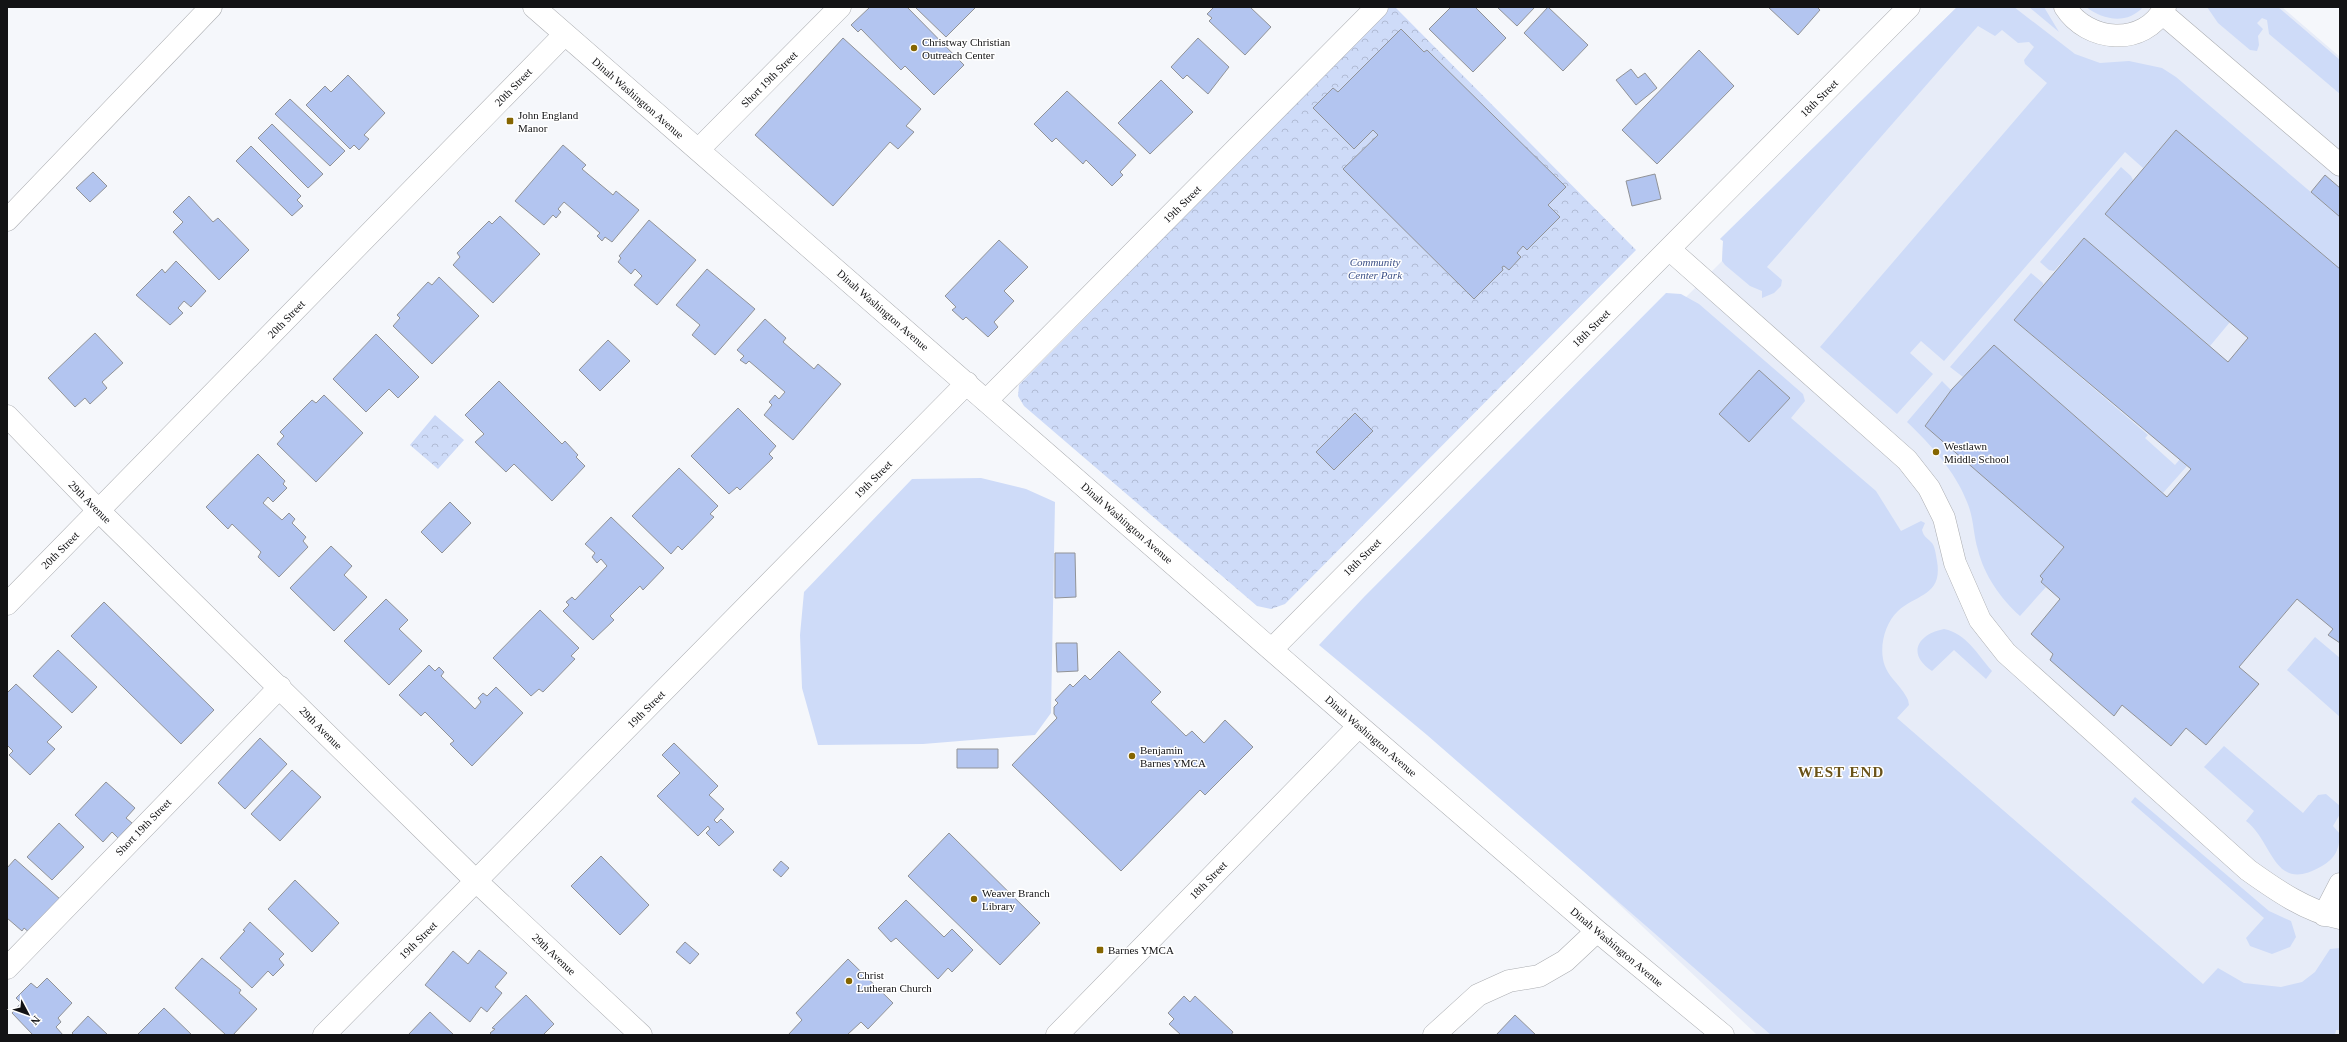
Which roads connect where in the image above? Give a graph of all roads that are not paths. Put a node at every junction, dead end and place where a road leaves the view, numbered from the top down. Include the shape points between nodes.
1 (211, 7) edge
2 (534, 7) edge
3 (840, 7) edge
4 (1377, 7) edge
5 (1910, 7) edge
6 (2065, 7) edge
7 (2164, 10) edge
8 (565, 34) junction
9 (698, 150) junction
10 (2340, 165) edge
11 (7, 220) edge
12 (1669, 249) junction
13 (967, 384) junction
14 (986, 401) junction
15 (7, 416) edge
16 (98, 511) junction
17 (7, 604) edge
18 (1272, 649) junction
19 (280, 687) junction
20 (1359, 726) junction
21 (476, 881) junction
22 (2340, 884) edge
23 (2332, 917) edge
24 (1597, 931) junction
25 (7, 968) edge
26 (324, 1035) edge
27 (641, 1035) edge
28 (1056, 1035) edge
29 (1434, 1035) edge
30 (1723, 1035) edge

1 - 11 street
2 - 8 street, Dinah Washington Avenue
3 - 9 street, Short 19th Street
4 - 14 street, 19th Street
5 - 12 street, 18th Street
6 - 7 street via 2077,23 2094,32 2112,36 2131,34 2148,26
7 - 10 street
8 - 9 street, Dinah Washington Avenue
8 - 16 street, 20th Street
9 - 13 street, Dinah Washington Avenue
12 - 18 street, 18th Street
12 - 23 street via 1907,460 1929,488 1944,518 1955,563 1980,620 2006,653 2248,870 2280,893
13 - 14 street, Dinah Washington Avenue
13 - 21 street, 19th Street
14 - 18 street, Dinah Washington Avenue
15 - 16 street, 29th Avenue
16 - 17 street, 20th Street
16 - 19 street, 29th Avenue
18 - 20 street, Dinah Washington Avenue
19 - 21 street, 29th Avenue
19 - 25 street, Short 19th Street
20 - 24 street, Dinah Washington Avenue
20 - 28 street, 18th Street
21 - 26 street, 19th Street
21 - 27 street, 29th Avenue
22 - 23 street
24 - 29 street via 1565,961 1539,976 1509,982 1478,995
24 - 30 street, Dinah Washington Avenue

